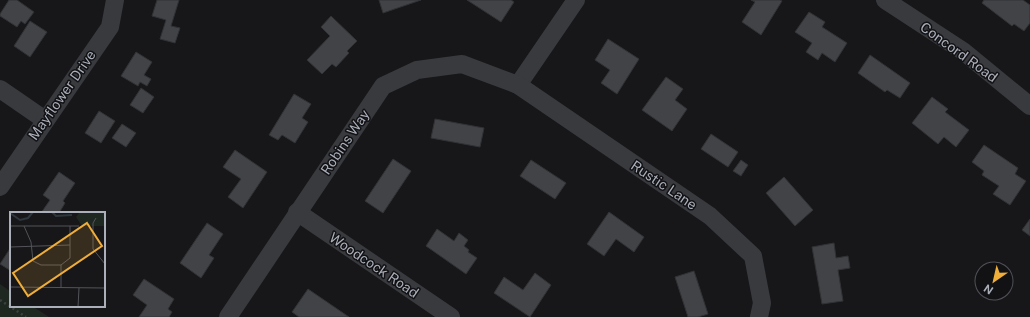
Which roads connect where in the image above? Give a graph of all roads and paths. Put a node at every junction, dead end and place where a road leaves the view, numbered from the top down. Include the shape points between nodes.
1 (115, 0) edge
2 (576, 0) edge
3 (885, 0) edge
4 (518, 85) junction
5 (0, 90) edge
6 (1030, 106) edge
7 (45, 120) junction
8 (0, 187) edge
9 (297, 212) junction
10 (0, 300) edge
11 (10, 307) edge
12 (11, 307) edge
13 (26, 317) edge
14 (228, 317) edge
15 (451, 317) edge
16 (759, 317) edge

1 - 7 street, Mayflower Drive via 110,27
2 - 4 street
3 - 6 street, Concord Road via 963,51
4 - 9 street, Robins Way via 462,64 417,70 383,86
4 - 16 street, Rustic Lane via 710,216 753,256 762,303
5 - 7 street
7 - 8 street, Mayflower Drive
9 - 14 street, Robins Way
9 - 15 street, Woodcock Road
10 - 11 path
12 - 13 path

